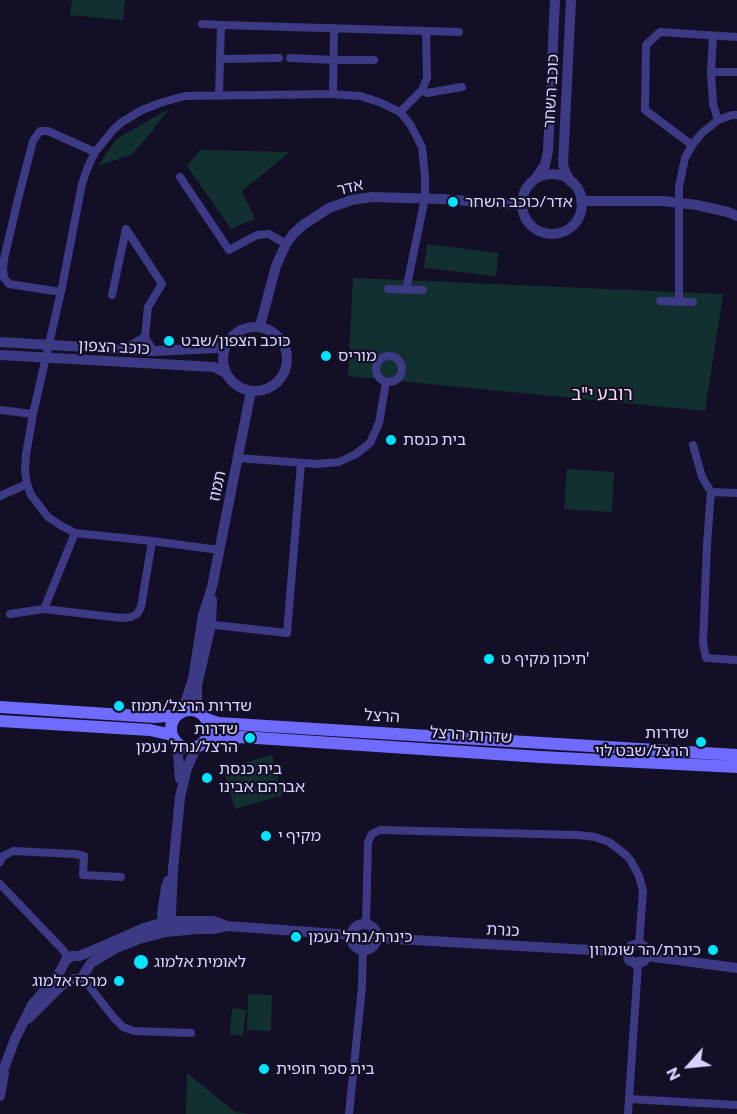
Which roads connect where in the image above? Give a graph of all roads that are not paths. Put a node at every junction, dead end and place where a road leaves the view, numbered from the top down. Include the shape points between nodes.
1 (555, 0) edge
2 (571, 0) edge
3 (202, 24) dead end
4 (221, 25) junction
5 (334, 28) junction
6 (426, 31) junction
7 (459, 32) dead end
8 (713, 36) junction
9 (737, 37) edge
10 (279, 58) dead end
11 (290, 58) dead end
12 (220, 59) junction
13 (334, 60) junction
14 (374, 60) dead end
15 (711, 72) junction
16 (737, 72) edge
17 (462, 87) dead end
18 (422, 90) junction
19 (333, 94) junction
20 (219, 95) junction
21 (400, 112) junction
22 (737, 115) edge
23 (718, 120) junction
24 (692, 145) junction
25 (95, 152) junction
26 (180, 177) dead end
27 (535, 179) junction
28 (571, 182) junction
29 (425, 198) junction
30 (581, 201) junction
31 (679, 203) junction
32 (522, 205) junction
33 (737, 216) edge
34 (286, 244) junction
35 (388, 289) dead end
36 (406, 290) junction
37 (423, 290) dead end
38 (61, 292) junction
39 (112, 295) dead end
40 (660, 301) dead end
41 (679, 302) junction
42 (693, 302) dead end
43 (260, 326) junction
44 (145, 338) junction
45 (0, 342) edge
46 (49, 345) junction
47 (225, 346) junction
48 (123, 349) junction
49 (153, 351) junction
50 (0, 355) edge
51 (46, 358) junction
52 (226, 373) junction
53 (386, 382) dead end
54 (251, 391) junction
55 (0, 410) edge
56 (33, 414) junction
57 (693, 445) dead end
58 (238, 458) junction
59 (301, 463) junction
60 (27, 484) junction
61 (711, 492) junction
62 (737, 492) edge
63 (0, 496) edge
64 (75, 533) junction
65 (152, 540) junction
66 (219, 550) junction
67 (44, 609) junction
68 (10, 614) dead end
69 (206, 625) junction
70 (737, 660) edge
71 (0, 707) edge
72 (178, 715) junction
73 (203, 716) junction
74 (0, 721) edge
75 (175, 738) junction
76 (200, 744) junction
77 (737, 755) edge
78 (737, 767) edge
79 (180, 797) junction
80 (0, 862) edge
81 (173, 869) junction
82 (121, 877) dead end
83 (0, 884) edge
84 (172, 898) junction
85 (189, 921) junction
86 (366, 924) junction
87 (167, 925) junction
88 (227, 926) junction
89 (351, 935) junction
90 (377, 938) junction
91 (639, 944) junction
92 (363, 950) junction
93 (627, 952) junction
94 (647, 956) junction
95 (70, 960) junction
96 (638, 964) junction
97 (737, 968) edge
98 (81, 975) junction
99 (24, 1023) junction
100 (191, 1033) dead end
101 (5, 1066) junction
102 (0, 1079) edge
103 (0, 1096) edge
104 (629, 1099) junction
105 (737, 1105) edge
106 (349, 1114) edge
107 (628, 1114) edge

1 - 27 street, כוכב השחר via 548,152
2 - 28 street, כוכב השחר via 563,164
3 - 4 street
4 - 5 street
4 - 12 street
5 - 6 street
5 - 13 street
6 - 7 street
6 - 18 street via 427,78
8 - 9 street
8 - 15 street
8 - 24 street via 660,32 646,45 645,110
10 - 12 street
11 - 13 street
12 - 20 street
13 - 14 street
13 - 19 street
15 - 16 street
15 - 23 street
17 - 18 street via 427,93
18 - 21 street
19 - 20 street
19 - 21 street via 360,96
20 - 25 street via 185,96 142,111 122,122
21 - 29 street via 422,147
22 - 23 street
23 - 24 street
24 - 31 street via 685,158
25 - 38 street via 82,184
25 - 38 street via 48,131 40,132 33,141 18,198 4,259 4,278 9,284
26 - 34 street via 229,250 257,235 269,234
27 - 28 street via 554,174
27 - 32 street via 523,195
28 - 30 street
29 - 32 street, אדר
29 - 34 street, אדר via 352,200 317,215
29 - 36 street
30 - 31 street
30 - 32 street via 581,211 570,228 552,234 531,226
31 - 33 street
31 - 41 street
34 - 43 street, אדר
35 - 36 street
36 - 37 street
38 - 46 street
39 - 44 street via 126,229 162,284 148,308
40 - 41 street
41 - 42 street
43 - 47 street via 238,331
43 - 54 street via 278,336 287,361 285,372 274,385
44 - 48 street
44 - 49 street
45 - 46 street, כוכב הצפון
46 - 48 street, כוכב הצפון
46 - 51 street
47 - 49 street, כוכב הצפון
47 - 52 street
48 - 49 street, כוכב הצפון
50 - 51 street, כוכב הצפון
51 - 52 street, כוכב הצפון via 214,367
51 - 56 street
52 - 54 street via 236,385
53 - 59 street via 379,423 370,443 339,462
54 - 58 street, תמוז
55 - 56 street
56 - 60 street via 26,455
57 - 61 street via 702,477
58 - 59 street
58 - 66 street, תמוז
59 - 69 street via 287,633
60 - 63 street
60 - 64 street via 48,517
61 - 62 street
61 - 70 street via 703,643 706,658
64 - 65 street
64 - 67 street
65 - 66 street
65 - 67 street via 137,614 122,618
66 - 69 street, תמוז
67 - 68 street
69 - 72 street, תמוז via 193,679
69 - 73 street, תמוז via 197,686
71 - 72 main road via 155,717
72 - 73 main road via 189,710
72 - 75 main road via 172,724
73 - 76 main road via 209,728
73 - 77 main road, הרצל via 218,723
74 - 75 main road via 150,730
75 - 76 main road via 186,747
75 - 79 street
76 - 78 main road, שדרות הרצל via 242,737
76 - 79 street via 187,768
79 - 81 street
80 - 82 street via 13,851 75,854 84,856 83,875
81 - 84 street
81 - 87 street via 162,914
83 - 95 street
84 - 85 street
84 - 87 street
85 - 87 street
85 - 88 street via 213,921
86 - 89 street via 357,926
86 - 90 street via 374,929
86 - 91 street via 368,842 380,830 578,835 609,842 631,861 643,891
87 - 88 street via 197,929
87 - 95 street via 132,932
87 - 98 street via 104,954
88 - 89 street
89 - 92 street via 354,945
90 - 92 street via 373,946
90 - 93 street, כנרת
91 - 93 street
91 - 94 street
92 - 106 street
93 - 96 street via 629,960
94 - 96 street
94 - 97 street
95 - 98 street via 66,975
95 - 98 street via 85,960
95 - 99 street via 32,1005
96 - 104 street
98 - 99 street via 65,982
98 - 100 street via 123,1027 134,1031
99 - 101 street
101 - 102 street
101 - 103 street
104 - 105 street
104 - 107 street

